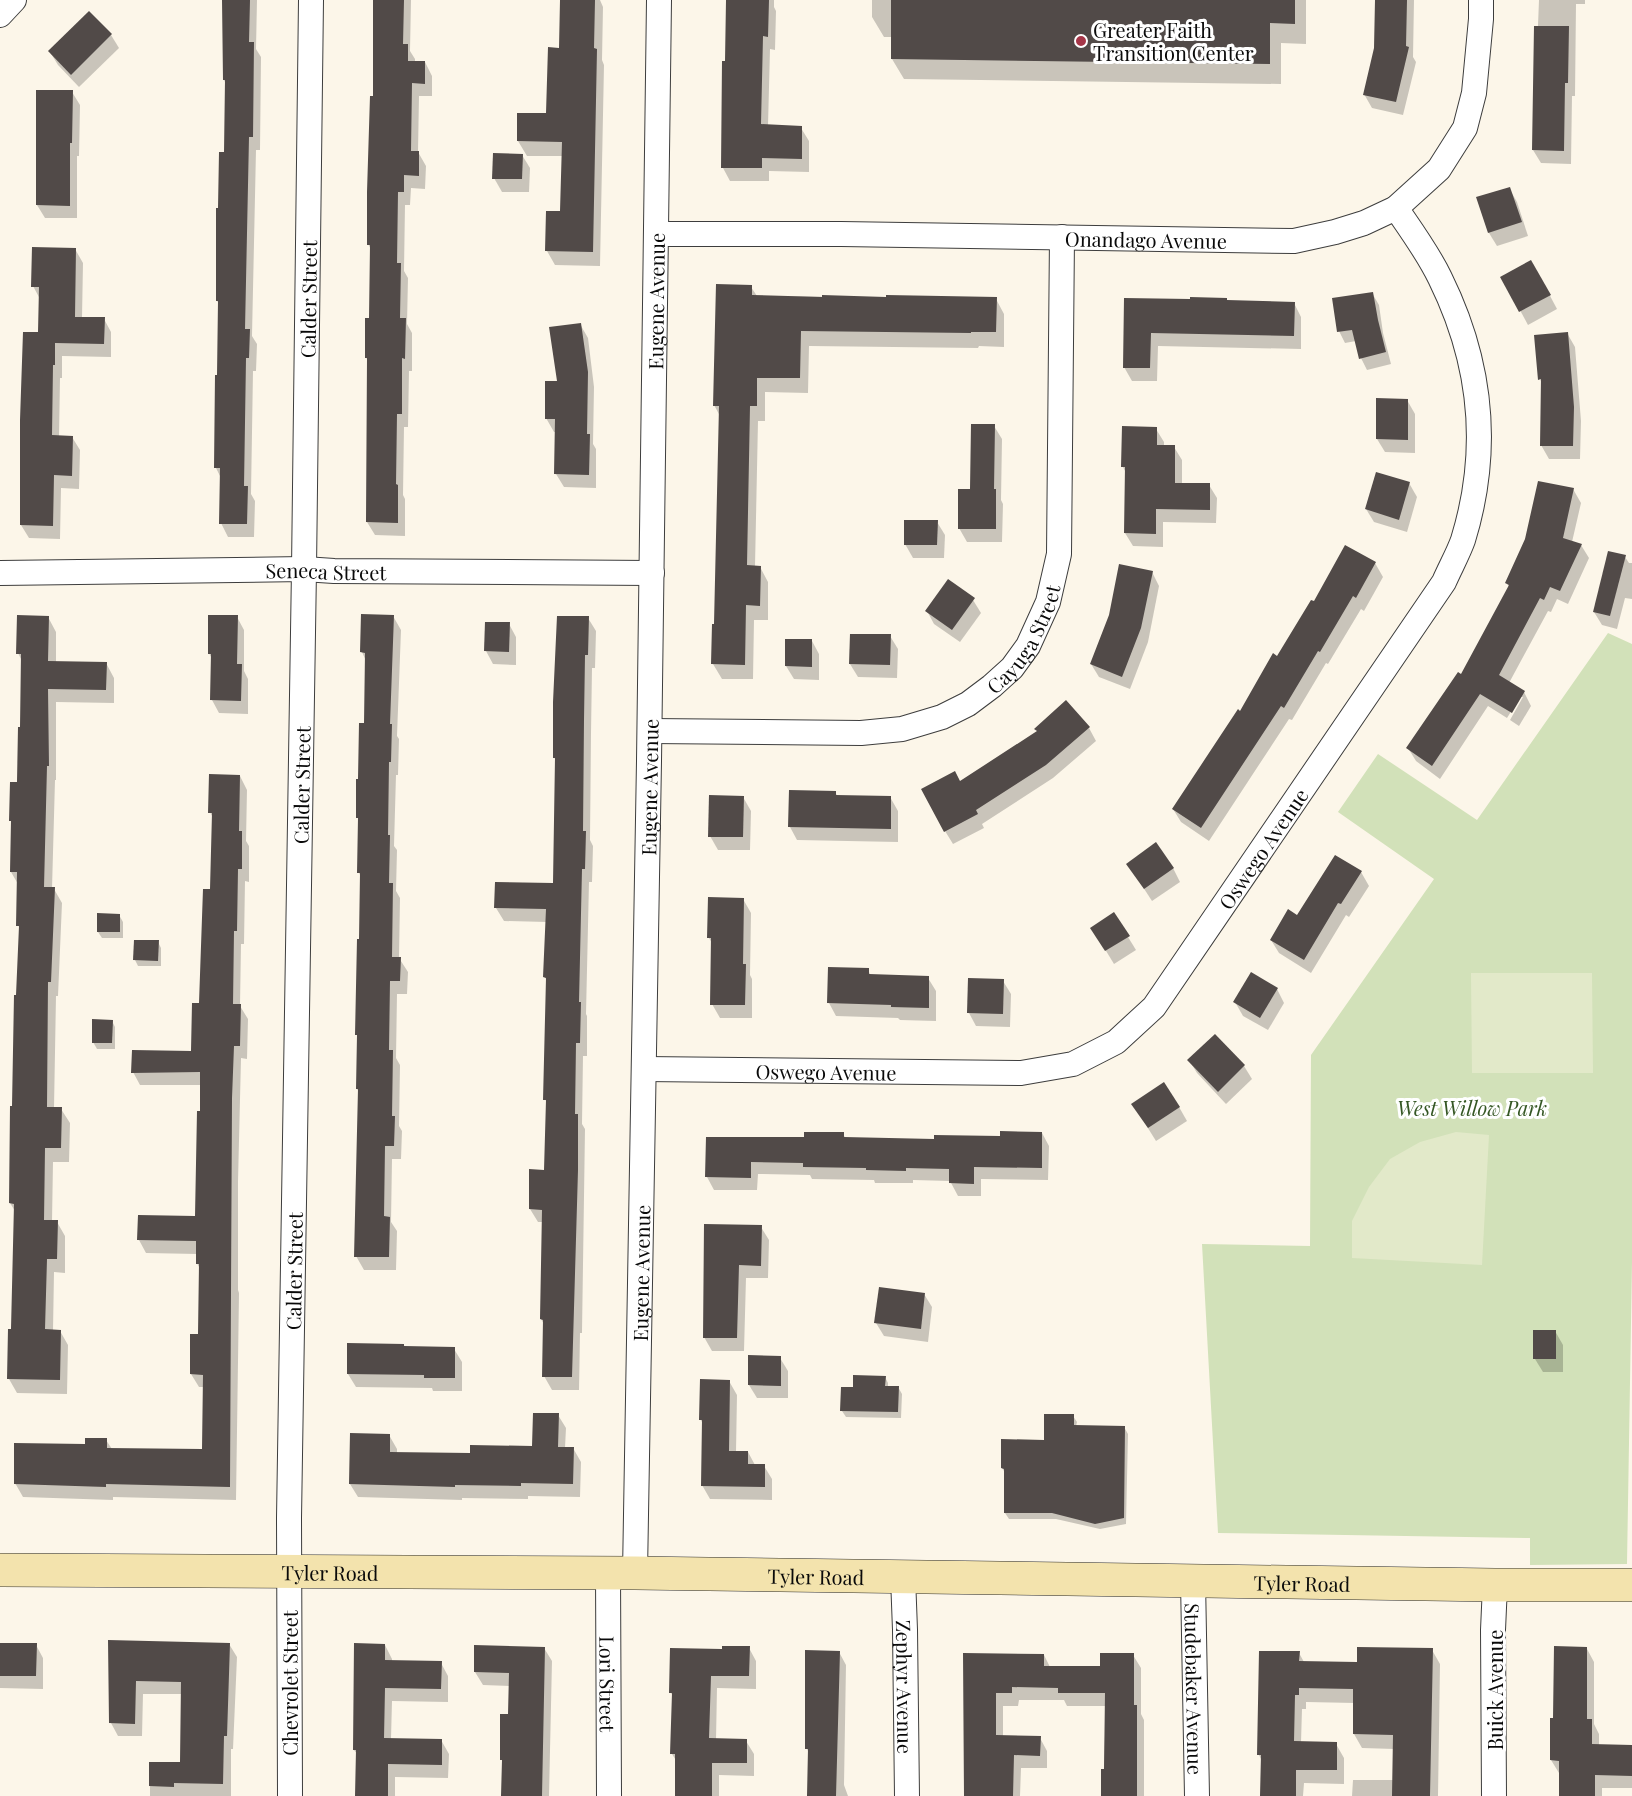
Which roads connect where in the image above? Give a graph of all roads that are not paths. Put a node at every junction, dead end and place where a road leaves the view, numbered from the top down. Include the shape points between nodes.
1 (14, 0) edge
2 (311, 0) edge
3 (659, 0) edge
4 (1481, 0) edge
5 (0, 15) edge
6 (1396, 208) junction
7 (656, 234) junction
8 (1062, 237) junction
9 (304, 569) junction
10 (0, 573) edge
11 (652, 573) junction
12 (650, 731) junction
13 (644, 1069) junction
14 (0, 1570) edge
15 (289, 1571) junction
16 (621, 1573) junction
17 (903, 1577) junction
18 (1193, 1581) junction
19 (1495, 1585) junction
20 (1632, 1585) edge
21 (290, 1796) edge
22 (609, 1796) edge
23 (907, 1796) edge
24 (1197, 1796) edge
25 (1494, 1796) edge

1 - 5 street
2 - 9 street, Calder Street
3 - 7 street, Eugene Avenue
4 - 6 street, Onandago Avenue via 1474,93 1465,128 1439,169
6 - 8 street, Onandago Avenue via 1364,223 1294,241
6 - 13 street, Oswego Avenue via 1440,277 1473,366 1479,451 1462,541 1444,582 1154,1007 1116,1042 1073,1064 1021,1073
7 - 8 street, Onandago Avenue
7 - 11 street, Eugene Avenue
8 - 12 street, Cayuga Street via 1059,554 1048,602 1028,646 1012,668 969,704 902,729 861,733
9 - 10 street, Seneca Street
9 - 11 street, Seneca Street
9 - 15 street, Calder Street
11 - 12 street, Eugene Avenue
12 - 13 street, Eugene Avenue
13 - 16 street, Eugene Avenue
14 - 15 street, Tyler Road
15 - 16 street, Tyler Road
15 - 21 street, Chevrolet Street
16 - 17 street, Tyler Road
16 - 22 street, Lori Street
17 - 18 street, Tyler Road
17 - 23 street, Zephyr Avenue
18 - 19 street, Tyler Road
18 - 24 street, Studebaker Avenue
19 - 20 street, Tyler Road
19 - 25 street, Buick Avenue

